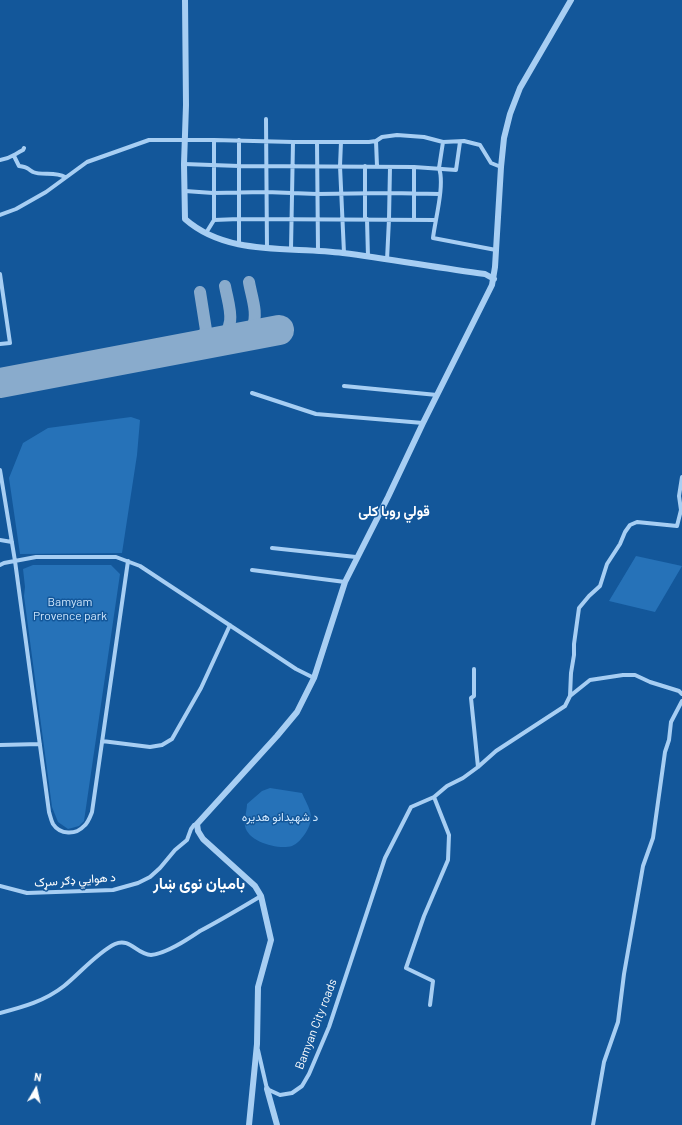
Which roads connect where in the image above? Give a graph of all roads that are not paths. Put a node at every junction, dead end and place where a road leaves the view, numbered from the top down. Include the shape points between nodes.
1 (184, 0) edge
2 (571, 0) edge
3 (266, 119) dead end
4 (185, 140) junction
5 (214, 140) junction
6 (239, 140) junction
7 (266, 141) junction
8 (376, 141) junction
9 (293, 142) junction
10 (317, 142) junction
11 (341, 142) junction
12 (442, 142) junction
13 (460, 142) junction
14 (24, 148) dead end
15 (14, 156) junction
16 (0, 160) edge
17 (184, 164) junction
18 (213, 165) junction
19 (239, 166) junction
20 (266, 166) junction
21 (292, 166) junction
22 (317, 166) junction
23 (340, 166) junction
24 (365, 166) junction
25 (377, 166) junction
26 (390, 167) junction
27 (414, 167) junction
28 (501, 167) junction
29 (440, 168) junction
30 (65, 177) junction
31 (185, 191) junction
32 (239, 192) junction
33 (266, 192) junction
34 (213, 193) junction
35 (292, 193) junction
36 (342, 193) junction
37 (389, 193) junction
38 (414, 193) junction
39 (317, 194) junction
40 (365, 194) junction
41 (440, 194) junction
42 (0, 215) edge
43 (239, 219) junction
44 (366, 219) junction
45 (389, 219) junction
46 (414, 219) junction
47 (214, 220) junction
48 (267, 220) junction
49 (292, 220) junction
50 (317, 220) junction
51 (342, 220) junction
52 (435, 220) junction
53 (206, 233) junction
54 (239, 245) junction
55 (267, 249) junction
56 (291, 249) junction
57 (318, 250) junction
58 (496, 250) junction
59 (344, 253) junction
60 (368, 257) junction
61 (387, 260) junction
62 (0, 274) edge
63 (494, 279) junction
64 (0, 344) edge
65 (344, 386) dead end
66 (252, 393) dead end
67 (437, 395) junction
68 (423, 423) junction
69 (0, 470) edge
70 (682, 478) edge
71 (0, 540) edge
72 (12, 542) junction
73 (272, 548) dead end
74 (356, 557) junction
75 (16, 561) junction
76 (128, 561) junction
77 (0, 566) edge
78 (252, 570) dead end
79 (345, 582) junction
80 (230, 625) junction
81 (474, 668) dead end
82 (314, 678) junction
83 (682, 694) edge
84 (570, 696) junction
85 (682, 701) edge
86 (102, 741) junction
87 (40, 744) junction
88 (0, 745) edge
89 (478, 767) junction
90 (434, 797) junction
91 (197, 824) junction
92 (0, 886) edge
93 (261, 896) junction
94 (430, 1005) dead end
95 (0, 1013) edge
96 (257, 1044) junction
97 (267, 1089) junction
98 (249, 1125) edge
99 (277, 1125) edge
100 (593, 1125) edge

1 - 4 street
2 - 28 street via 520,88 507,126
3 - 7 street
4 - 5 street
4 - 17 street
4 - 30 street via 149,140 87,162
5 - 6 street
5 - 18 street
6 - 7 street
6 - 19 street
7 - 9 street
7 - 20 street
8 - 11 street
8 - 12 street via 397,134
8 - 25 street
9 - 10 street
9 - 21 street
10 - 11 street
10 - 22 street
11 - 23 street
12 - 13 street
12 - 29 street
13 - 28 street via 480,145 491,163
13 - 29 street via 456,170
14 - 15 street
15 - 16 street
15 - 30 street via 19,166 27,167 34,172 60,174
17 - 18 street
17 - 31 street
18 - 19 street
18 - 34 street
19 - 20 street
19 - 32 street
20 - 21 street
20 - 33 street
21 - 22 street
21 - 35 street
22 - 23 street
22 - 39 street
23 - 24 street
23 - 36 street
24 - 25 street
24 - 40 street
25 - 26 street
26 - 27 street
26 - 37 street
27 - 29 street
27 - 38 street
28 - 58 street
29 - 41 street
30 - 42 street via 46,192
31 - 34 street
31 - 53 street via 185,219
32 - 33 street
32 - 34 street
32 - 43 street
33 - 35 street
33 - 48 street
34 - 47 street
35 - 39 street
35 - 49 street
36 - 39 street
36 - 40 street
36 - 51 street
37 - 38 street
37 - 40 street
37 - 45 street
38 - 41 street
38 - 46 street
39 - 50 street
40 - 44 street
41 - 52 street
43 - 47 street
43 - 48 street
43 - 54 street
44 - 45 street
44 - 51 street
44 - 60 street
45 - 46 street
45 - 61 street
46 - 52 street
47 - 53 street
48 - 49 street
48 - 55 street
49 - 50 street
49 - 56 street
50 - 51 street
50 - 57 street
51 - 59 street
52 - 58 street via 433,238
53 - 54 street
54 - 55 street
55 - 56 street
56 - 57 street
57 - 59 street
58 - 63 street
59 - 60 street
60 - 61 street
61 - 63 street via 485,274
62 - 64 street via 10,343
63 - 67 street
65 - 67 street
66 - 68 street via 316,414
67 - 68 street
68 - 74 street
69 - 72 street
70 - 84 street via 679,496 681,510 676,526 637,522 630,525 607,564 600,586 579,608
71 - 72 street
72 - 75 street
73 - 74 street
74 - 79 street
75 - 76 street via 36,557 116,557
75 - 77 street
75 - 87 street
76 - 80 street via 140,566
76 - 86 street
78 - 79 street
79 - 82 street
80 - 82 street
80 - 86 street via 201,688 172,739 162,745 150,747
81 - 89 street via 474,696 471,698
82 - 91 street via 297,712
83 - 84 street, Bamyan City roads via 635,675 623,675 590,680
84 - 89 street, Bamyan City roads via 565,706 496,751
85 - 100 street via 671,722 653,838 643,866 618,1022 604,1062
86 - 87 street via 92,812 86,825 80,830 67,833 54,825 49,812
87 - 88 street
89 - 90 street, Bamyan City roads
90 - 94 street via 449,835 448,860 424,916 406,968 433,981
90 - 97 street, Bamyan City roads via 411,807 385,858 329,1027 309,1074 302,1086 292,1093 280,1095
91 - 92 street, د هوايي ډګر سړک via 194,824 187,840 160,868 138,883 113,890 27,893
91 - 93 street via 203,839 256,886
93 - 95 street via 170,949 152,955 141,953 125,942 116,943 52,995
93 - 96 street via 271,940 258,987
96 - 97 street
96 - 98 street
97 - 99 street

